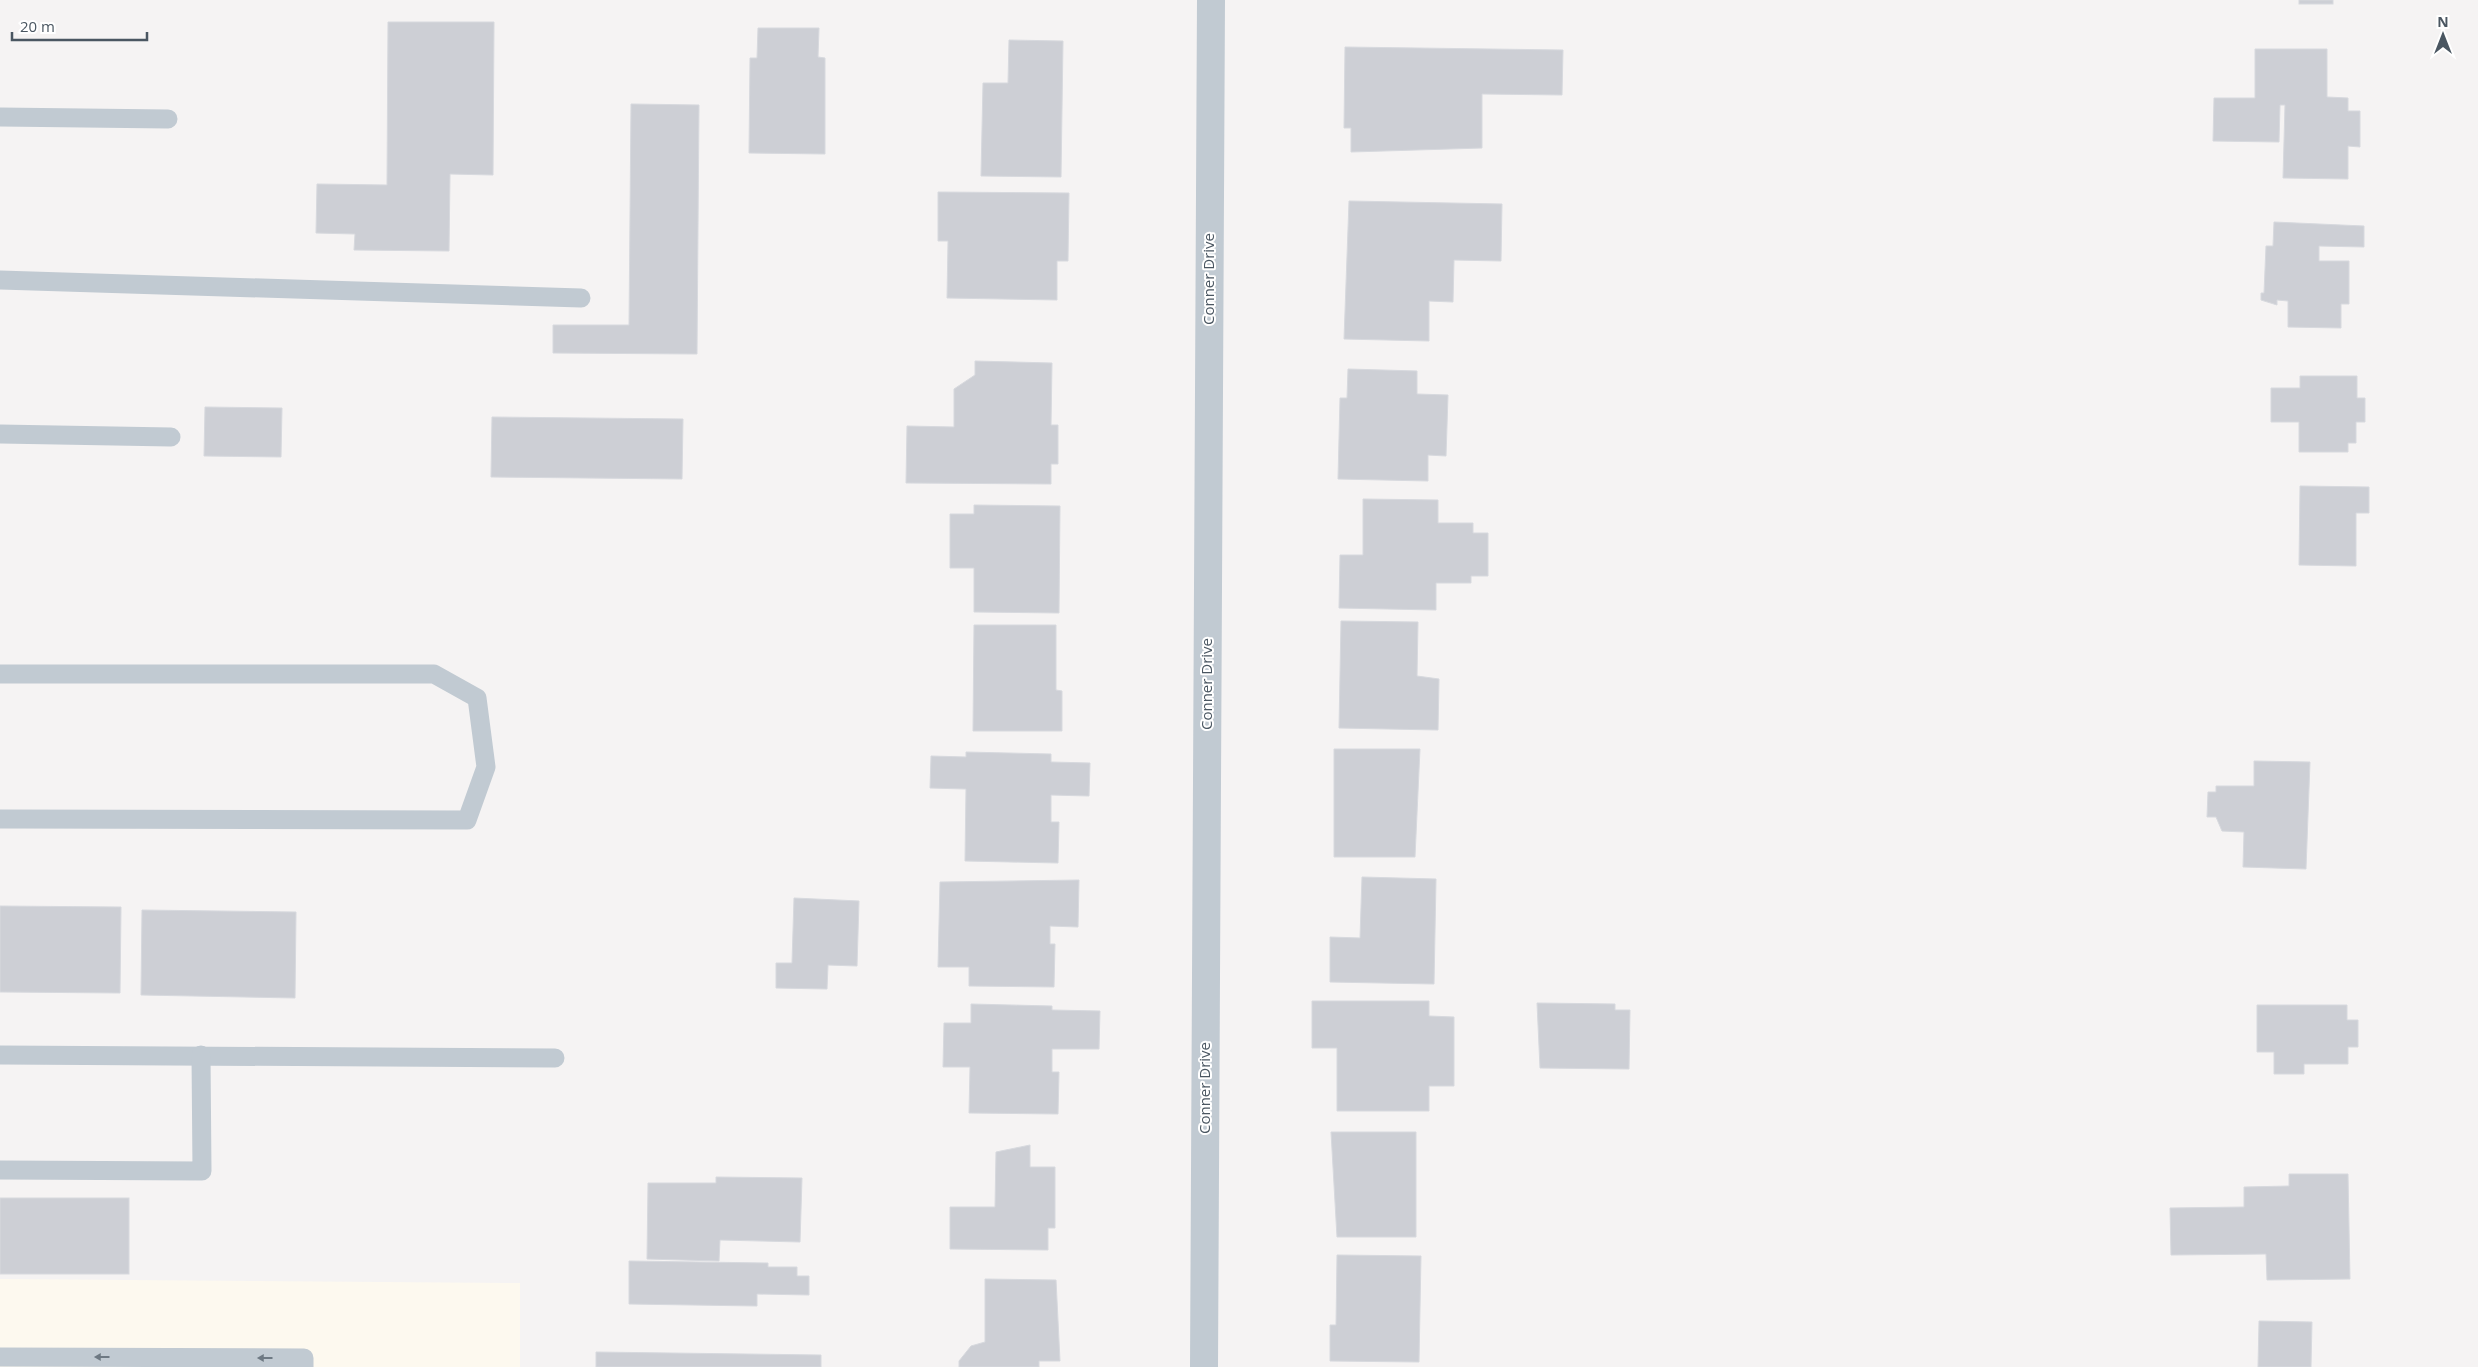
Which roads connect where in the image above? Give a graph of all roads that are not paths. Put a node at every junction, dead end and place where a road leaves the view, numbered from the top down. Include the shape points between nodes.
1 (1211, 0) edge
2 (0, 117) edge
3 (168, 119) dead end
4 (0, 280) edge
5 (580, 298) dead end
6 (0, 434) edge
7 (171, 437) dead end
8 (0, 674) edge
9 (0, 819) edge
10 (0, 1055) edge
11 (201, 1055) junction
12 (555, 1058) dead end
13 (0, 1170) edge
14 (0, 1357) edge
15 (304, 1367) edge
16 (1204, 1367) edge

1 - 16 street, Conner Drive
2 - 3 lane
4 - 5 lane
6 - 7 lane
8 - 9 lane via 434,674 477,698 486,768 467,820
10 - 11 lane
11 - 12 lane
11 - 13 lane via 202,1171
15 -> 14 lane via 304,1358

